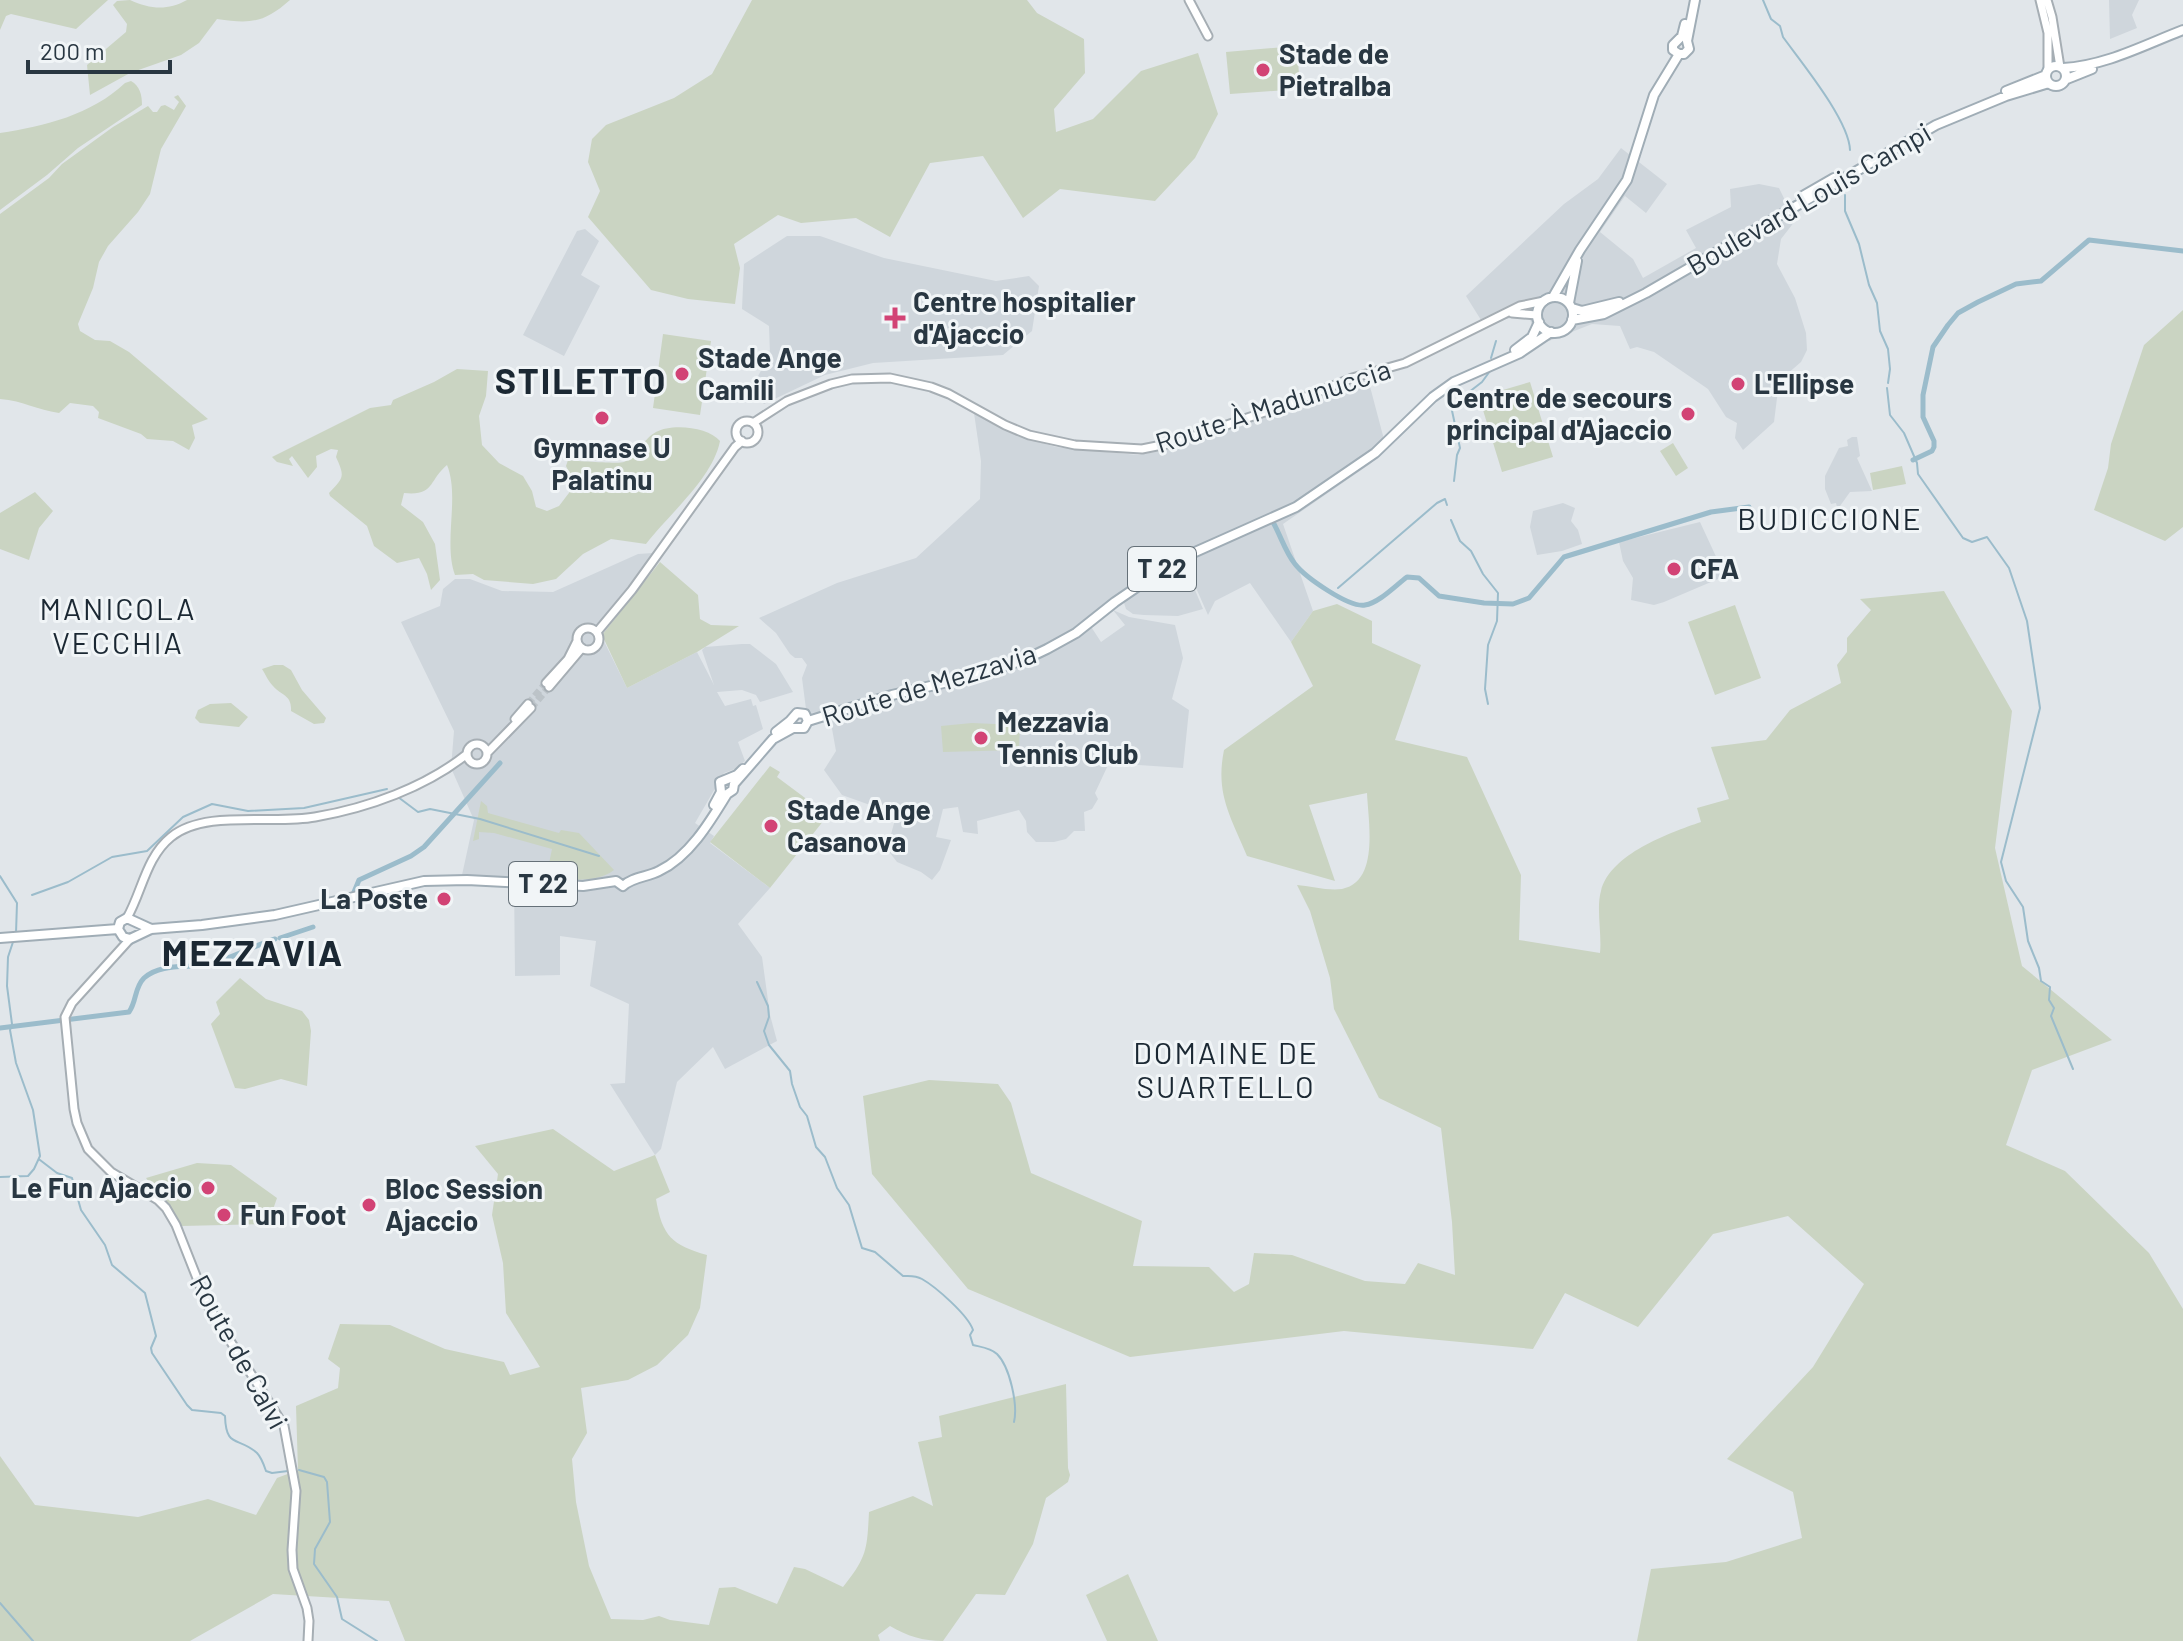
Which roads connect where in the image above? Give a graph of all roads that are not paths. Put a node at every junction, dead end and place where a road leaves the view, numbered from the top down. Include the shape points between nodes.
1 (1189, 0) edge
2 (1693, 0) edge
3 (2040, 0) edge
4 (2047, 0) edge
5 (2183, 33) edge
6 (1208, 36) dead end
7 (2061, 67) junction
8 (2048, 76) junction
9 (2067, 79) junction
10 (1580, 250) junction
11 (1548, 299) junction
12 (1570, 306) junction
13 (1506, 313) junction
14 (1538, 318) junction
15 (1572, 320) junction
16 (1551, 332) junction
17 (1490, 364) junction
18 (755, 425) junction
19 (738, 442) junction
20 (597, 632) junction
21 (577, 639) junction
22 (582, 648) junction
23 (530, 706) tunnel mouth
24 (808, 721) junction
25 (792, 724) junction
26 (485, 750) junction
27 (469, 758) junction
28 (732, 782) junction
29 (724, 793) junction
30 (133, 920) junction
31 (151, 929) junction
32 (127, 937) junction
33 (3, 938) edge
34 (308, 1641) edge

1 - 6 main road
2 - 10 main road via 1684,39 1673,45 1679,54 1654,95 1627,180
3 - 8 main road via 2048,33
4 - 7 main road
5 - 7 main road via 2086,66
5 - 9 main road
7 - 8 main road
7 - 9 main road
8 - 9 main road via 2058,87
8 - 12 main road, Boulevard Louis Campi via 1933,120 1615,303 1582,311
8 - 15 main road, Boulevard Louis Campi via 1936,125 1646,293 1604,314
10 - 11 main road
10 - 12 main road
11 - 12 main road via 1562,298
11 - 13 main road, Route À Madunuccia
11 - 14 main road
12 - 15 main road
13 - 14 main road via 1526,312
13 - 18 main road, Route À Madunuccia via 1405,363 1177,442 1142,449 1075,445 1029,435 940,390 890,378 831,384 787,401
14 - 16 main road
14 - 17 main road, Route de Mezzavia / T 22 via 1532,337
15 - 16 main road via 1562,331
16 - 17 main road, Route de Mezzavia / T 22 via 1520,353
17 - 24 main road, Route de Mezzavia / T 22 via 1433,397 1375,453 1296,507 1175,561 1047,649
18 - 19 main road via 754,440
18 - 19 main road via 740,424
19 - 20 main road
20 - 21 main road via 585,629
20 - 22 main road via 597,647
21 - 22 main road
21 - 22 main road via 575,650 548,685
23 - 26 main road
24 - 25 main road via 801,729
24 - 25 main road via 800,712 792,716
25 - 28 main road, Route de Mezzavia
26 - 27 main road via 473,745
26 - 27 main road via 482,763
27 - 30 main road via 382,799 314,818 186,828 155,855
28 - 29 main road via 732,792
28 - 29 main road via 720,782
29 - 31 main road, T 22 via 700,835 678,858 660,871 627,879 622,886 616,881 583,886 424,881 275,915
30 - 31 main road
30 - 32 main road
30 - 32 main road via 120,922
31 - 32 main road, T 22
32 - 33 main road, T 22
32 - 34 main road, Route de Calvi via 65,1017 77,1123 88,1149 111,1172 166,1208 208,1306 284,1426 294,1470 293,1569 309,1621

